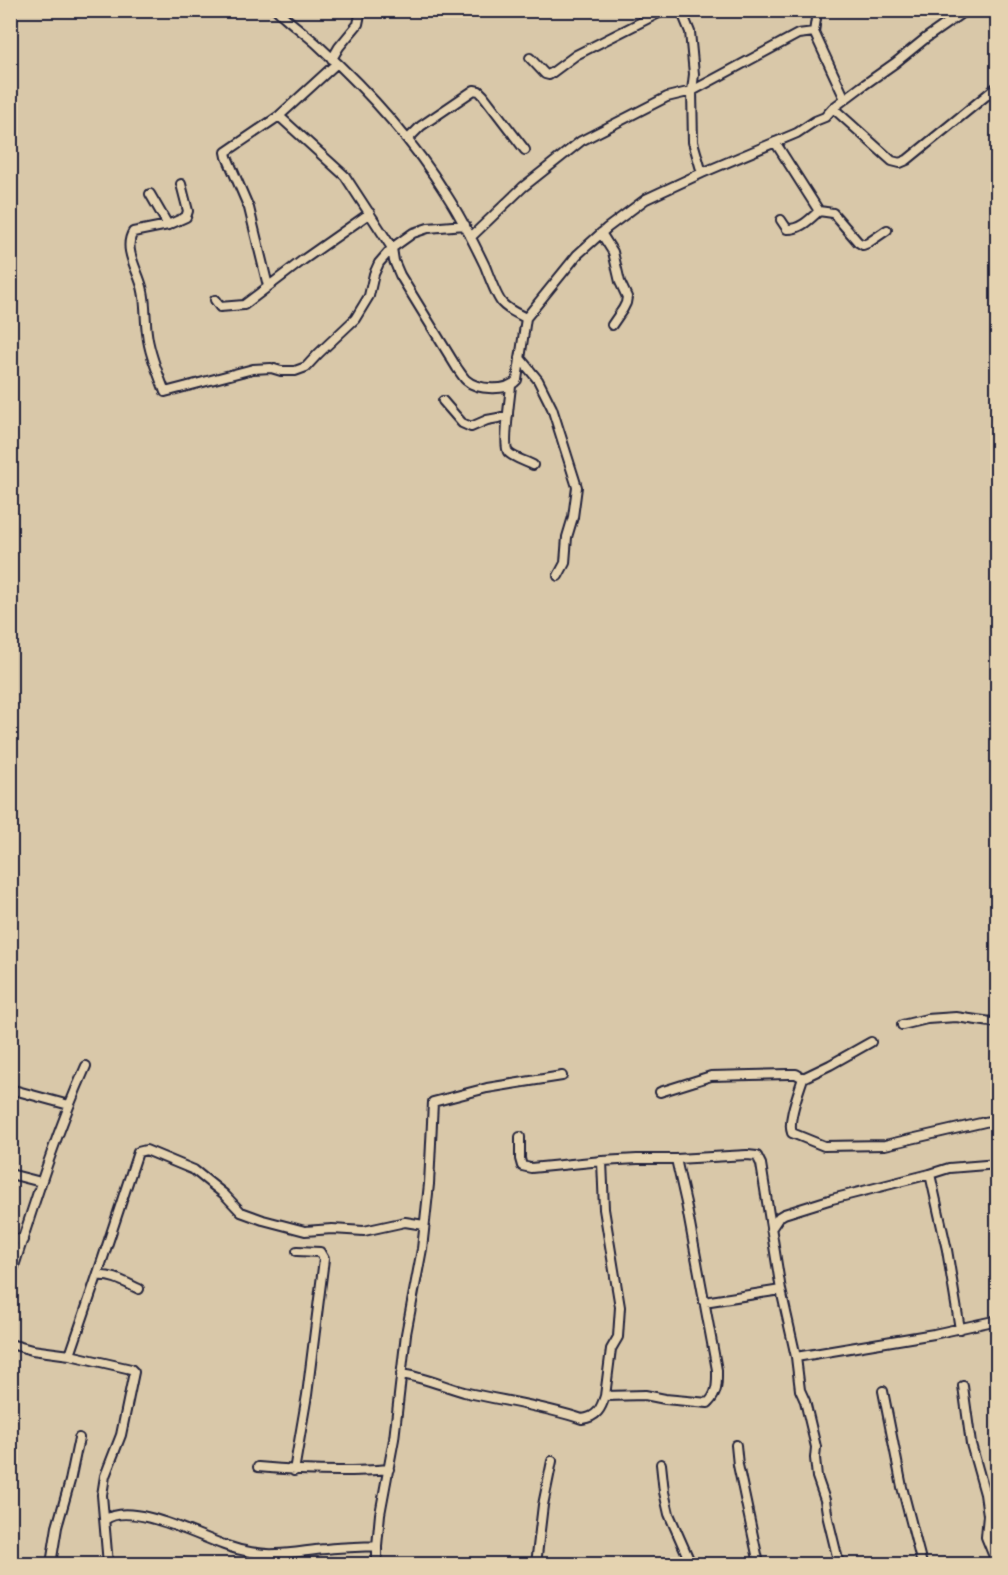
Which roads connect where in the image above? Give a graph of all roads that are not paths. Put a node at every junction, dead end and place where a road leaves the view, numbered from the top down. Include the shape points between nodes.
1 (277, 10) edge
2 (361, 10) edge
3 (665, 10) edge
4 (681, 10) edge
5 (814, 10) edge
6 (966, 10) edge
7 (814, 32) junction
8 (530, 58) dead end
9 (335, 61) junction
10 (998, 86) edge
11 (692, 91) junction
12 (844, 99) junction
13 (833, 108) junction
14 (279, 116) junction
15 (408, 139) junction
16 (775, 142) junction
17 (525, 150) dead end
18 (702, 173) junction
19 (181, 184) dead end
20 (150, 194) dead end
21 (819, 212) junction
22 (370, 213) junction
23 (781, 220) dead end
24 (168, 225) junction
25 (465, 225) junction
26 (887, 230) dead end
27 (601, 233) junction
28 (471, 237) junction
29 (392, 248) junction
30 (268, 286) junction
31 (215, 300) dead end
32 (526, 318) junction
33 (612, 326) dead end
34 (520, 358) junction
35 (511, 386) junction
36 (443, 401) dead end
37 (507, 415) junction
38 (533, 465) dead end
39 (558, 576) dead end
40 (998, 1023) edge
41 (902, 1025) dead end
42 (871, 1042) dead end
43 (86, 1066) dead end
44 (562, 1076) dead end
45 (802, 1078) junction
46 (10, 1089) edge
47 (660, 1092) dead end
48 (69, 1105) junction
49 (998, 1119) edge
50 (520, 1137) dead end
51 (676, 1159) junction
52 (602, 1161) junction
53 (998, 1164) edge
54 (10, 1174) edge
55 (930, 1174) junction
56 (41, 1182) junction
57 (424, 1225) junction
58 (771, 1229) junction
59 (10, 1238) edge
60 (22, 1240) junction
61 (297, 1251) dead end
62 (97, 1276) junction
63 (10, 1279) edge
64 (139, 1289) dead end
65 (781, 1290) junction
66 (704, 1302) junction
67 (998, 1320) edge
68 (960, 1329) junction
69 (10, 1344) edge
70 (70, 1354) junction
71 (796, 1357) junction
72 (401, 1374) junction
73 (963, 1386) dead end
74 (883, 1391) dead end
75 (605, 1396) junction
76 (79, 1438) dead end
77 (736, 1445) dead end
78 (552, 1461) dead end
79 (661, 1464) dead end
80 (258, 1467) dead end
81 (389, 1469) junction
82 (294, 1471) junction
83 (105, 1520) junction
84 (377, 1546) junction
85 (51, 1564) edge
86 (108, 1564) edge
87 (377, 1564) edge
88 (536, 1564) edge
89 (691, 1564) edge
90 (759, 1564) edge
91 (839, 1564) edge
92 (922, 1564) edge
93 (997, 1564) edge

1 - 9 street
2 - 9 street via 358,24 339,47
3 - 8 street via 576,55 549,75
4 - 11 street via 690,32
5 - 7 street
6 - 12 street
7 - 11 street via 798,34
7 - 12 street
9 - 14 street
9 - 15 street
10 - 13 street via 900,163 892,161
11 - 18 street via 693,142
11 - 28 street via 667,97 581,141 523,187
12 - 13 street
13 - 16 street via 825,117
14 - 22 street via 345,176
14 - 30 street via 226,152 249,208
15 - 17 street via 474,90 483,94
15 - 25 street
16 - 18 street
16 - 21 street
18 - 27 street via 646,199
19 - 24 street via 188,211 186,217
20 - 24 street
21 - 23 street via 792,230
21 - 26 street via 833,213 863,245
22 - 29 street
22 - 30 street
24 - 29 street via 133,232 130,237 143,292 147,336 165,392 253,369 295,372 306,368 356,319 369,296 379,263
25 - 28 street
25 - 29 street via 428,228
27 - 32 street via 577,255
27 - 33 street via 613,252 627,297
28 - 32 street via 502,303
29 - 35 street via 400,275 467,381 478,387
30 - 31 street via 244,304 220,307
32 - 34 street
34 - 35 street via 517,380
34 - 39 street via 552,408 577,487 564,563
35 - 37 street
36 - 37 street via 462,423 471,427
37 - 38 street via 509,453
40 - 41 street via 956,1017 927,1018
42 - 45 street
43 - 48 street
44 - 57 street via 487,1088 433,1102
45 - 47 street via 796,1074 711,1076
45 - 49 street via 790,1131 824,1146 885,1145
46 - 48 street
48 - 56 street
50 - 52 street via 522,1166
51 - 52 street
51 - 58 street via 757,1156
51 - 66 street
52 - 75 street via 604,1209 620,1307 618,1338 611,1349
53 - 55 street via 949,1168
54 - 56 street
55 - 58 street via 784,1214
55 - 68 street
56 - 60 street
57 - 62 street via 405,1222 364,1231 305,1231 263,1221 241,1212 194,1170 146,1150 138,1152
57 - 72 street
58 - 65 street
59 - 60 street
60 - 63 street
61 - 82 street via 320,1252 324,1259
62 - 64 street via 112,1277
62 - 70 street
65 - 66 street
65 - 71 street
66 - 75 street via 718,1387 708,1403 645,1395
67 - 68 street
68 - 71 street
69 - 70 street
70 - 83 street via 134,1372 121,1435 105,1476
71 - 91 street via 800,1390 816,1447 817,1477
72 - 75 street via 582,1419 596,1414
72 - 81 street
73 - 93 street via 971,1444 985,1494 986,1537
74 - 92 street
76 - 85 street
77 - 90 street
78 - 88 street
79 - 89 street via 669,1514
80 - 82 street
81 - 82 street
81 - 84 street
83 - 84 street via 116,1514 138,1514 225,1545 268,1554
83 - 86 street
84 - 87 street

